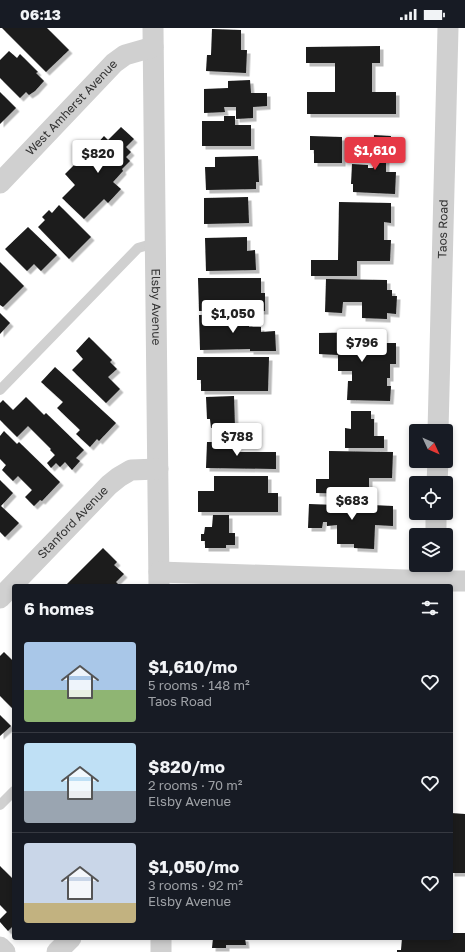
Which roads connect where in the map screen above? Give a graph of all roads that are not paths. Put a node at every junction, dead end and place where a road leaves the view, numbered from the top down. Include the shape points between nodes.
1 (448, 28) edge
2 (153, 37) edge
3 (0, 183) edge
4 (155, 243) junction
5 (0, 390) edge
6 (438, 424) edge
7 (158, 469) junction
8 (435, 573) edge
9 (159, 579) edge
10 (465, 581) edge
11 (14, 584) edge
12 (12, 586) edge
13 (0, 598) edge
14 (12, 793) edge
15 (0, 805) edge
16 (69, 940) edge
17 (161, 940) edge
18 (0, 947) edge
19 (5, 952) edge
20 (57, 952) edge
21 (161, 952) edge

1 - 6 street, Taos Road
2 - 3 street, West Amherst Avenue via 114,63
2 - 4 street, Elsby Avenue
4 - 5 lane via 138,248
4 - 7 street, Elsby Avenue
7 - 9 street, Elsby Avenue
7 - 11 street, Stanford Avenue via 131,470 119,477
8 - 9 street
8 - 10 street
12 - 13 street, Stanford Avenue
14 - 15 lane
16 - 20 street
17 - 21 street
18 - 19 street

